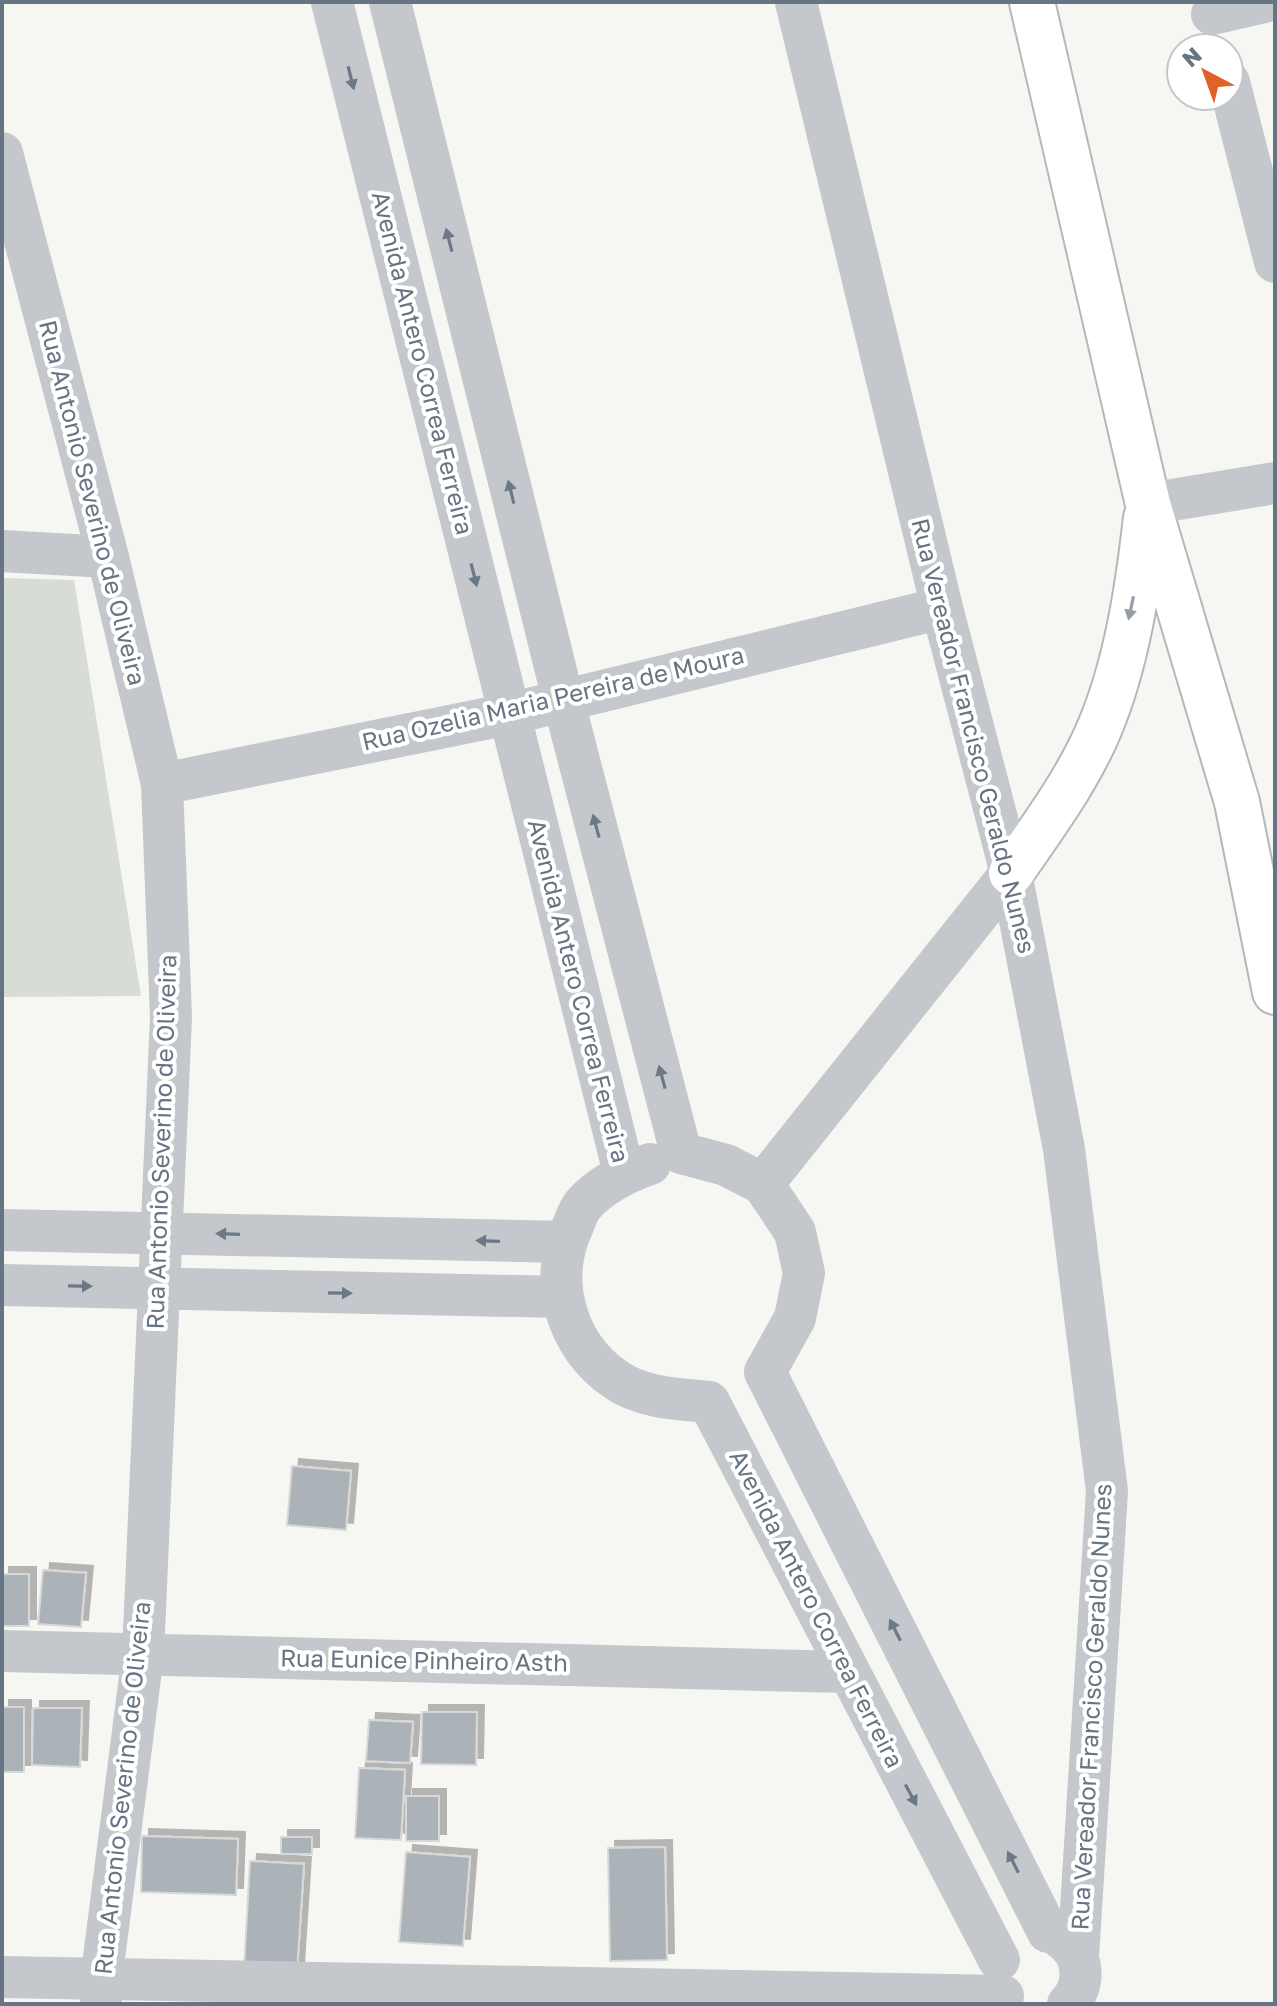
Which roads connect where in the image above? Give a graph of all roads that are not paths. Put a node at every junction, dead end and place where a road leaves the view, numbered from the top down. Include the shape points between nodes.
1 (332, 2) edge
2 (390, 2) edge
3 (796, 2) edge
4 (1032, 2) edge
5 (1264, 2) edge
6 (1214, 21) edge
7 (1237, 112) edge
8 (2, 153) edge
9 (12, 232) edge
10 (1275, 262) edge
11 (1275, 483) edge
12 (1148, 504) junction
13 (2, 551) edge
14 (108, 557) junction
15 (942, 608) junction
16 (563, 699) junction
17 (509, 714) junction
18 (162, 784) junction
19 (1011, 873) junction
20 (1275, 992) edge
21 (681, 1153) junction
22 (624, 1173) junction
23 (763, 1184) junction
24 (2, 1230) edge
25 (163, 1231) junction
26 (566, 1242) junction
27 (2, 1285) edge
28 (158, 1287) junction
29 (562, 1297) junction
30 (765, 1372) junction
31 (709, 1402) junction
32 (2, 1651) edge
33 (143, 1654) junction
34 (846, 1672) junction
35 (2, 1977) edge
36 (1069, 1979) edge
37 (1004, 1987) edge
38 (101, 1992) edge

1 -> 17 street, Avenida Antero Correa Ferreira
16 -> 2 street
3 - 15 street, Rua Vereador Francisco Geraldo Nunes
4 - 12 highway
5 - 6 street
7 - 10 street
8 - 9 street, Rua Antonio Severino de Oliveira
9 - 14 street, Rua Antonio Severino de Oliveira
11 - 12 street
12 -> 19 highway via 1140,569 1113,692 1073,781
12 - 20 highway via 1237,802
13 - 14 street
14 - 18 street, Rua Antonio Severino de Oliveira
15 - 16 street, Rua Ozelia Maria Pereira de Moura
15 - 19 street, Rua Vereador Francisco Geraldo Nunes
16 - 17 street, Rua Ozelia Maria Pereira de Moura
21 -> 16 street
17 - 18 street, Rua Ozelia Maria Pereira de Moura
17 - 22 street, Avenida Antero Correa Ferreira
18 - 25 street, Rua Antonio Severino de Oliveira via 171,1017
19 - 23 street
19 - 36 street, Rua Vereador Francisco Geraldo Nunes via 1064,1149 1107,1491
21 - 22 street
21 - 23 street via 726,1165
22 - 26 street, Avenida Antero Correa Ferreira via 582,1206
23 - 30 street via 795,1232 804,1273 795,1318
24 - 25 street
26 -> 25 street
25 - 28 street, Rua Antonio Severino de Oliveira
26 - 29 street, Avenida Antero Correa Ferreira via 561,1252
27 -> 28 street
28 -> 29 street
28 - 33 street, Rua Antonio Severino de Oliveira
29 - 31 street, Avenida Antero Correa Ferreira via 584,1350 616,1380 659,1397
30 - 31 street
36 -> 30 street
31 - 34 street, Avenida Antero Correa Ferreira
32 - 33 street, Rua Eunice Pinheiro Asth
33 - 34 street, Rua Eunice Pinheiro Asth
33 - 38 street, Rua Antonio Severino de Oliveira
34 -> 37 street, Avenida Antero Correa Ferreira
35 - 38 street
36 - 37 street via 1027,1933 1009,1943
37 - 38 street

